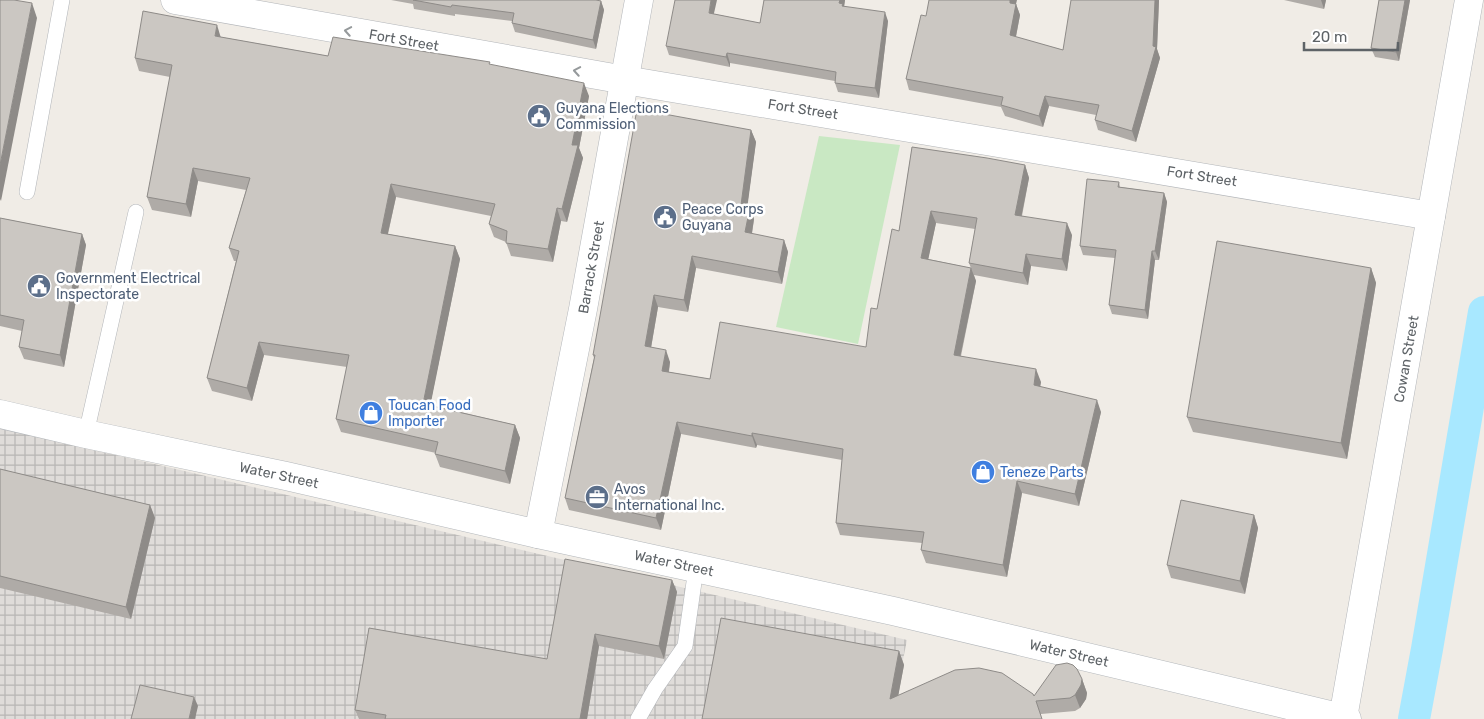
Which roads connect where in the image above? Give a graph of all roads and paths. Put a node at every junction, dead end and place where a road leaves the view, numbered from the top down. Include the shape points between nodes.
1 (62, 0) edge
2 (175, 0) edge
3 (640, 0) edge
4 (1469, 0) edge
5 (625, 80) junction
6 (27, 192) dead end
7 (136, 212) dead end
8 (1431, 216) junction
9 (0, 414) edge
10 (86, 434) junction
11 (538, 534) junction
12 (696, 568) junction
13 (638, 719) edge
14 (1345, 719) edge

1 - 6 lane
5 -> 2 street, Fort Street
3 - 5 street, Barrack Street
4 - 8 street, Cowan Street
5 - 8 street, Fort Street
5 - 11 street, Barrack Street
7 - 10 lane
8 - 14 street, Cowan Street
9 - 10 street, Water Street
10 - 11 street, Water Street
11 - 12 street, Water Street
12 - 13 lane via 685,646 654,689
12 - 14 street, Water Street via 893,611

